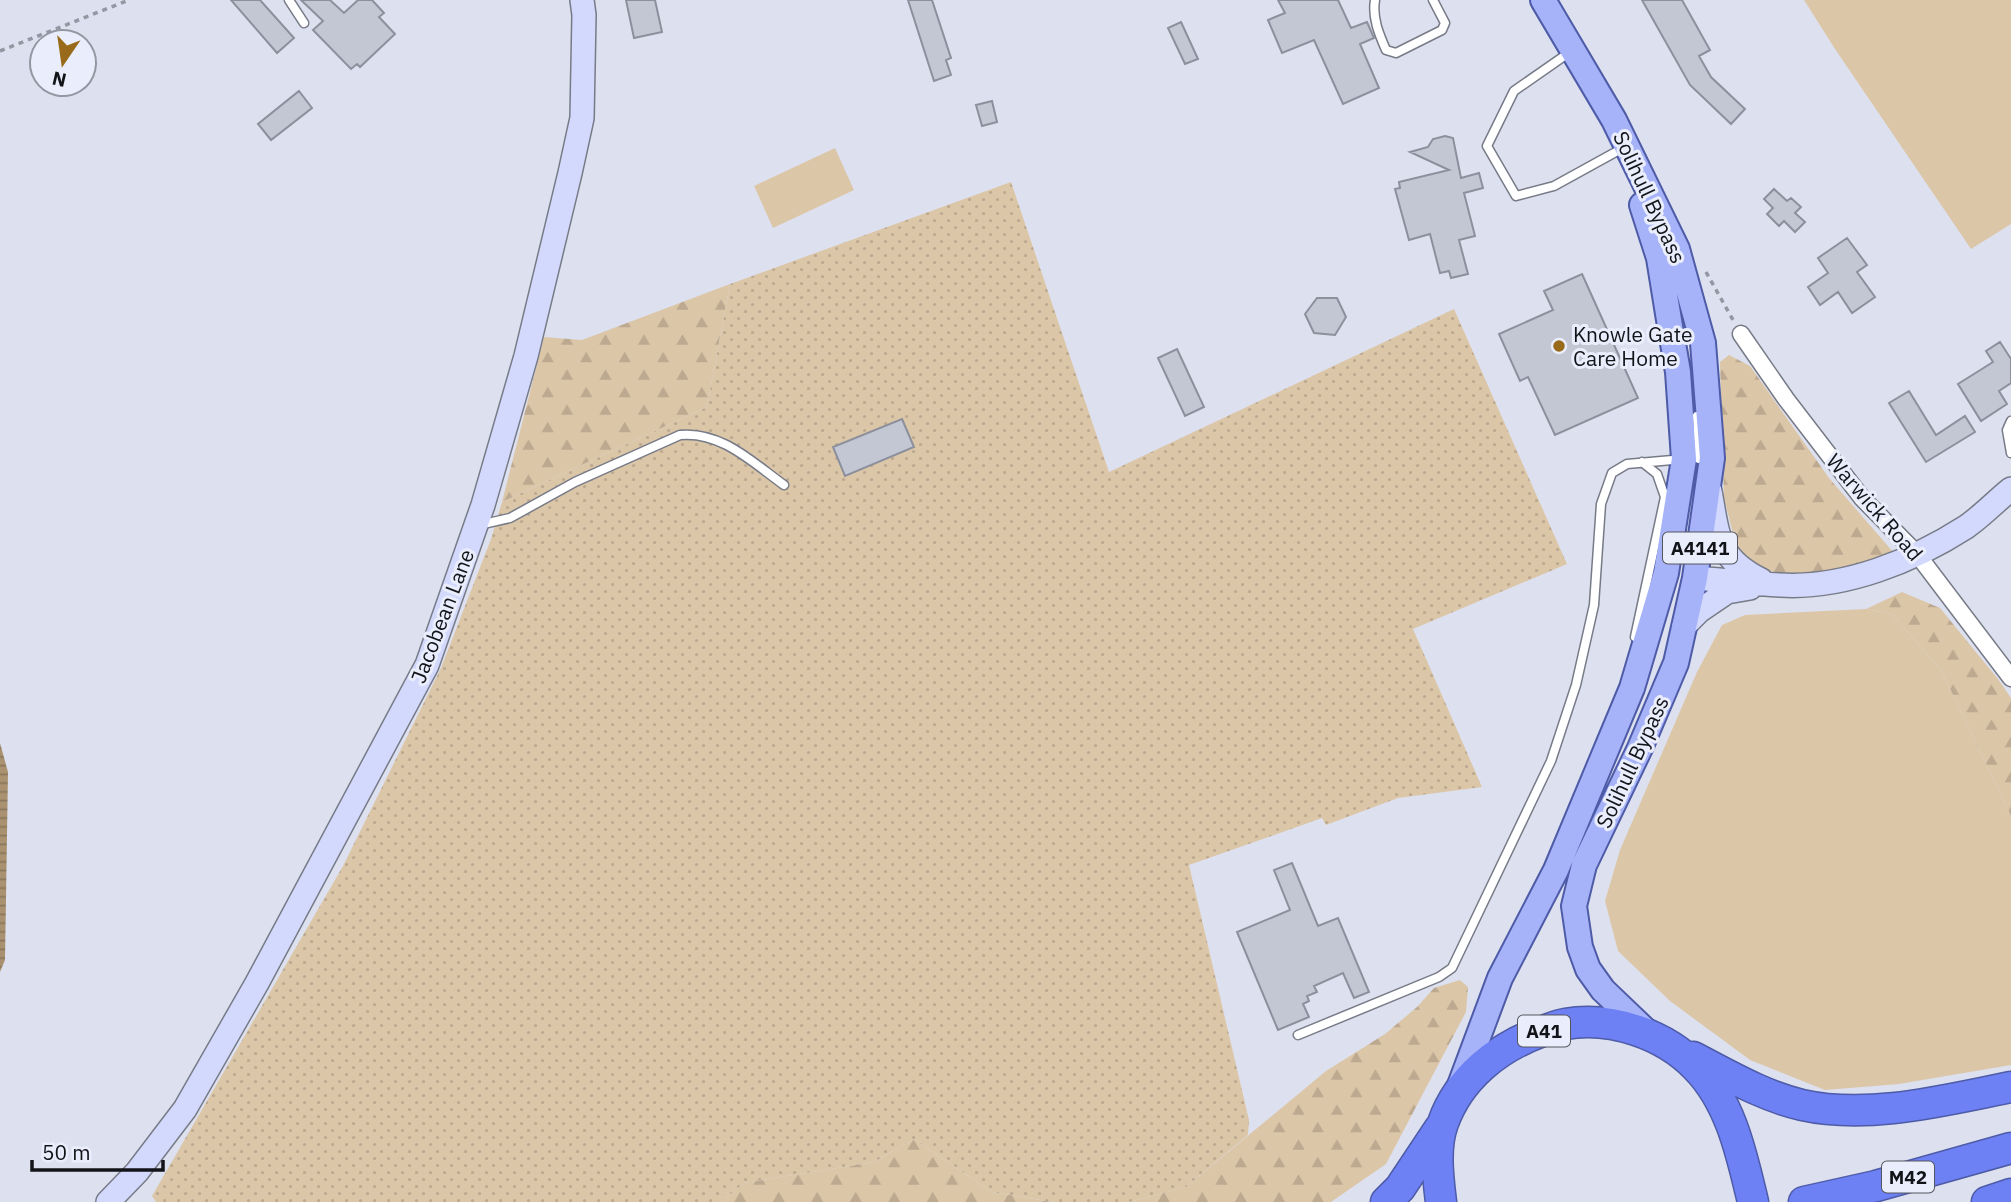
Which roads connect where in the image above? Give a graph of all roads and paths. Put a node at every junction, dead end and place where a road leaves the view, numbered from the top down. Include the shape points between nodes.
1 (129, 0) edge
2 (289, 0) edge
3 (582, 0) edge
4 (1375, 0) edge
5 (1433, 0) edge
6 (1543, 0) edge
7 (304, 23) dead end
8 (1573, 50) junction
9 (0, 51) edge
10 (1614, 120) junction
11 (1623, 148) junction
12 (1741, 334) dead end
13 (1703, 343) junction
14 (1697, 398) dead end
15 (1697, 409) dead end
16 (2011, 421) edge
17 (2011, 453) edge
18 (1691, 456) junction
19 (1642, 462) junction
20 (1709, 483) junction
21 (784, 485) dead end
22 (2011, 489) edge
23 (476, 525) junction
24 (1917, 554) junction
25 (1695, 578) junction
26 (1770, 584) junction
27 (1684, 626) junction
28 (2011, 678) edge
29 (1632, 688) junction
30 (1603, 759) junction
31 (1298, 1035) dead end
32 (1660, 1040) junction
33 (2011, 1087) edge
34 (1457, 1092) junction
35 (1442, 1125) junction
36 (2011, 1148) edge
37 (1750, 1190) edge
38 (2011, 1194) edge
39 (108, 1202) edge
40 (1386, 1202) edge
41 (1441, 1202) edge
42 (1804, 1202) edge
43 (1987, 1202) edge

1 - 9 path
2 - 7 lane
3 - 23 street, Jacobean Lane via 582,118 526,356
4 - 5 lane via 1377,29 1386,50 1396,53 1443,30 1445,23
6 - 8 main road, A4141
8 - 10 main road, A4141
8 - 11 lane via 1514,91 1488,146 1516,196 1554,186
10 - 11 main road, Solihull Bypass / A4141
10 - 13 main road, Solihull Bypass / A4141 via 1677,249
11 - 18 main road, Solihull Bypass / A4141 via 1659,258
12 - 24 street, Warwick Road via 1862,498
13 - 14 lane
13 - 20 main road, Solihull Bypass / A4141 via 1711,446
15 - 18 lane
16 - 17 lane via 2007,430
18 - 19 lane
18 - 20 lane
18 - 29 main road, Solihull Bypass / A4141 via 1667,573
19 - 29 lane via 1657,474 1665,497 1632,650
19 - 31 lane via 1612,473 1605,491 1594,605 1576,685 1551,761 1452,968
20 - 25 main road, Solihull Bypass / A4141
20 - 26 street via 1719,540 1743,571
21 - 23 lane via 726,443 694,433 575,482 510,518
22 - 24 street via 1967,526
23 - 39 street, Jacobean Lane via 427,666 329,852 185,1109
24 - 26 street via 1836,581
24 - 28 street, Warwick Road
25 - 26 street
25 - 27 main road, Solihull Bypass / A4141
25 - 30 main road via 1675,595 1661,647 1630,722
26 - 27 street via 1727,592
27 - 32 main road, Solihull Bypass / A4141 via 1663,697 1584,865 1574,906 1588,969 1603,990
29 - 30 main road, A4141
30 - 34 main road, Solihull Bypass / A4141 via 1556,870 1500,978
32 - 33 highway via 1766,1093 1804,1105 1882,1108
32 - 34 highway, A41 via 1601,1022 1564,1024 1514,1042
32 - 37 highway, A41 via 1696,1067 1712,1086 1727,1114
34 - 35 highway, A41
35 - 40 highway
35 - 41 highway, A41 via 1437,1168
36 - 42 highway, M42
38 - 43 highway

